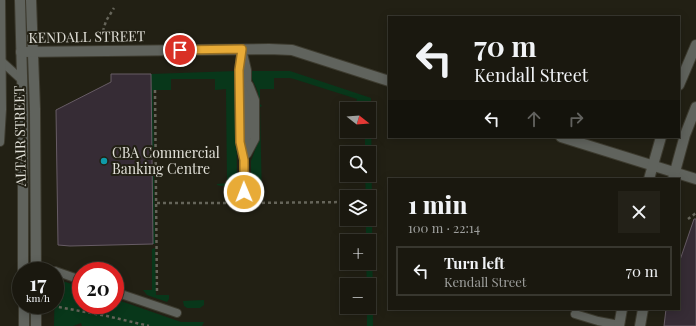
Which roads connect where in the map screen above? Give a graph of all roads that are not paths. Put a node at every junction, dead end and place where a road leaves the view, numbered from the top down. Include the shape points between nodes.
1 (1, 0) edge
2 (20, 0) edge
3 (31, 0) edge
4 (696, 45) edge
5 (242, 49) junction
6 (21, 52) junction
7 (32, 52) junction
8 (1, 60) edge
9 (22, 80) junction
10 (388, 81) edge
11 (680, 83) edge
12 (696, 107) edge
13 (564, 138) edge
14 (661, 138) edge
15 (0, 142) edge
16 (244, 160) junction
17 (652, 166) junction
18 (674, 176) edge
19 (649, 178) edge
20 (696, 179) edge
21 (244, 192) dead end
22 (23, 262) edge
23 (36, 262) edge
24 (124, 295) edge
25 (622, 310) edge
26 (643, 310) edge
27 (177, 313) dead end
28 (24, 314) edge
29 (36, 314) edge
30 (575, 314) dead end
31 (619, 325) edge
32 (24, 326) edge
33 (36, 326) edge
34 (640, 326) edge

1 - 8 lane
2 - 6 street, ALTAIR STREET
3 - 7 street, ALTAIR STREET
4 - 11 street
5 - 7 street, KENDALL STREET
5 - 10 street, KENDALL STREET via 292,50
5 - 16 lane via 239,70 240,142
5 - 16 lane via 247,70 248,138
6 - 7 street, KENDALL STREET
6 - 9 street, ALTAIR STREET
7 - 23 street, ALTAIR STREET
8 - 9 lane
8 - 15 lane
9 - 22 street, ALTAIR STREET
12 - 18 street
13 - 17 street
14 - 17 street
16 - 21 lane
17 - 18 street
17 - 19 street
18 - 20 street
24 - 27 lane
25 - 31 street
26 - 34 street
28 - 32 street
29 - 33 street
30 - 31 lane

